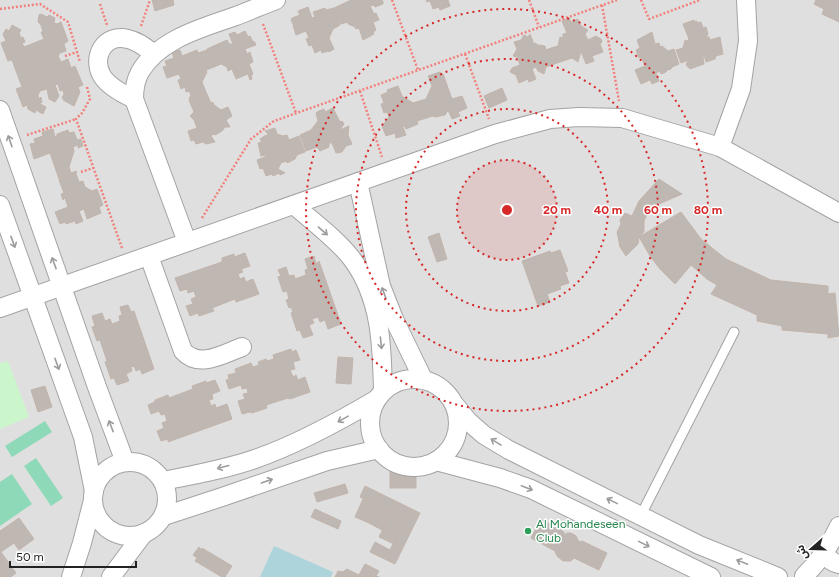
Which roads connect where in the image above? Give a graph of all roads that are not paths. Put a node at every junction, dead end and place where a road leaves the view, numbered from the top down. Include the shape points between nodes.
1 (276, 0) edge
2 (746, 0) edge
3 (154, 54) junction
4 (134, 99) junction
5 (0, 110) edge
6 (720, 147) junction
7 (358, 182) junction
8 (0, 205) edge
9 (294, 205) junction
10 (839, 213) edge
11 (187, 242) junction
12 (149, 256) junction
13 (63, 286) junction
14 (33, 297) junction
15 (0, 308) edge
16 (734, 332) dead end
17 (242, 347) dead end
18 (423, 379) junction
19 (380, 395) junction
20 (454, 405) junction
21 (379, 449) junction
22 (436, 461) junction
23 (126, 462) junction
24 (163, 481) junction
25 (94, 495) junction
26 (641, 515) junction
27 (164, 516) junction
28 (839, 526) edge
29 (144, 533) junction
30 (824, 554) junction
31 (839, 564) edge
32 (71, 577) edge
33 (111, 577) edge
34 (711, 577) edge
35 (778, 577) edge
36 (805, 577) edge

1 - 3 street via 190,32
2 - 6 street via 748,41 741,89
3 - 4 street via 140,72 135,85
3 - 4 street via 136,41 127,38 108,42 100,50 98,63 102,75 108,83
4 - 11 street
13 -> 5 street
6 - 7 street via 622,118 550,119 495,134
6 - 10 street
7 - 9 street
18 -> 7 street via 381,286
8 -> 14 street
9 - 11 street
9 -> 19 street via 352,259 366,282 376,312 382,343
11 - 12 street
12 - 13 street
12 - 17 street via 186,355 195,360 206,360
13 - 14 street
23 -> 13 street via 97,387
14 - 15 street
14 -> 25 street via 83,437
16 - 26 lane
18 - 19 street via 401,380
18 - 20 street via 442,388
19 - 21 street via 370,419 371,430
19 -> 24 street via 340,421 291,445 255,459
20 - 22 street via 458,416 456,437 445,454
26 -> 20 street via 509,450 484,435
21 - 22 street via 395,463 405,466 416,467
27 -> 21 street via 327,460
22 -> 34 street via 531,489
23 - 24 street via 147,466
23 - 25 street via 117,464 102,474
24 - 27 street via 167,498
25 - 29 street via 98,517 110,530 127,536
25 - 32 street
35 -> 26 street via 699,545
27 - 29 street via 152,529
28 - 30 street
29 - 33 street
30 - 31 street
30 - 36 street

